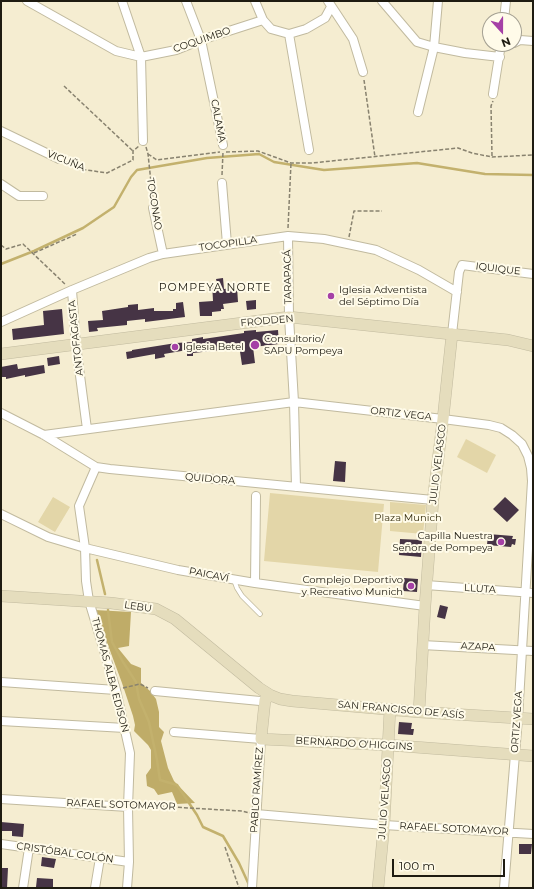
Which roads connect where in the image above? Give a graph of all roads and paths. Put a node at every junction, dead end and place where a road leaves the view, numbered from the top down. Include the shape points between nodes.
1 (27, 1) edge
2 (122, 1) edge
3 (186, 1) edge
4 (256, 1) edge
5 (382, 1) edge
6 (438, 1) edge
7 (506, 1) edge
8 (329, 4) edge
9 (505, 12) edge
10 (262, 20) junction
11 (289, 34) junction
12 (201, 40) junction
13 (522, 40) edge
14 (533, 41) edge
15 (434, 47) junction
16 (500, 52) edge
17 (141, 57) junction
18 (500, 57) junction
19 (363, 72) joint
20 (64, 86) dead end
21 (493, 97) joint
22 (418, 112) dead end
23 (1, 131) edge
24 (144, 141) joint
25 (223, 148) junction
26 (309, 150) dead end
27 (133, 151) junction
28 (533, 155) edge
29 (375, 157) junction
30 (492, 157) junction
31 (59, 159) joint
32 (292, 163) junction
33 (1, 184) edge
34 (222, 184) joint
35 (43, 196) dead end
36 (153, 208) joint
37 (382, 211) dead end
38 (77, 234) dead end
39 (288, 236) junction
40 (348, 243) junction
41 (227, 244) junction
42 (1, 245) edge
43 (34, 253) junction
44 (163, 254) junction
45 (462, 265) joint
46 (533, 274) edge
47 (72, 290) junction
48 (457, 292) junction
49 (289, 317) junction
50 (1, 322) edge
51 (452, 334) junction
52 (76, 345) junction
53 (533, 346) edge
54 (1, 354) edge
55 (294, 402) junction
56 (1, 413) edge
57 (443, 419) junction
58 (88, 429) junction
59 (44, 436) junction
60 (96, 467) junction
61 (296, 487) junction
62 (256, 496) dead end
63 (433, 500) junction
64 (532, 512) edge
65 (1, 514) edge
66 (84, 548) junction
67 (234, 580) junction
68 (255, 583) junction
69 (426, 585) junction
70 (529, 593) edge
71 (1, 596) edge
72 (89, 601) junction
73 (425, 606) junction
74 (260, 614) dead end
75 (422, 645) junction
76 (522, 650) junction
77 (533, 651) edge
78 (1, 682) edge
79 (116, 690) junction
80 (155, 691) joint
81 (268, 698) junction
82 (390, 709) junction
83 (419, 712) junction
84 (518, 718) junction
85 (533, 719) edge
86 (1, 721) edge
87 (125, 728) junction
88 (174, 732) dead end
89 (261, 739) junction
90 (388, 745) junction
91 (515, 755) junction
92 (533, 756) edge
93 (1, 799) edge
94 (128, 807) junction
95 (242, 811) dead end
96 (256, 814) junction
97 (384, 825) junction
98 (508, 832) junction
99 (533, 834) edge
100 (1, 844) edge
101 (29, 848) junction
102 (225, 848) dead end
103 (100, 858) junction
104 (129, 862) junction
105 (252, 885) edge
106 (23, 888) edge
107 (95, 888) edge
108 (127, 888) edge
109 (239, 888) edge
110 (378, 888) edge
111 (504, 888) edge

1 - 17 street, COQUIMBO via 116,51
2 - 17 street
3 - 12 street, CALAMA
4 - 10 street
5 - 15 street via 417,42
6 - 15 street
7 - 9 street
8 - 11 street via 325,18 306,29
8 - 19 street via 354,39
10 - 11 street via 272,29
10 - 12 street, COQUIMBO
11 - 26 street
12 - 17 street, COQUIMBO via 176,50
12 - 25 street, CALAMA
13 - 14 street
15 - 18 street via 465,54
15 - 22 street
16 - 18 street
17 - 24 street
18 - 21 street
19 - 29 path
20 - 27 path
21 - 30 path
23 - 31 street, VICUÑA
24 - 27 path, VICUÑA
25 - 32 path via 258,151
25 - 34 path, CALAMA
25 - 36 path, TOCONAO via 157,160 148,154
27 - 31 path, VICUÑA via 133,160 107,172 80,169
28 - 30 path
29 - 30 path via 458,148
29 - 32 path
32 - 39 path, TARAPACÁ
33 - 35 street via 19,196
34 - 41 street
36 - 44 street, TOCONAO
37 - 40 path via 354,211
38 - 43 path
39 - 40 street, TOCOPILLA
39 - 41 street, TOCOPILLA
39 - 49 street, TARAPACÁ
40 - 48 street, TOCOPILLA via 376,250 419,270
41 - 44 street, TOCOPILLA
42 - 43 path, ANTOFAGASTA via 6,249 23,244
43 - 47 path, ANTOFAGASTA
44 - 47 street, TOCOPILLA
45 - 46 street, IQUIQUE
45 - 48 street, JULIO VELASCO
47 - 50 street, TOCOPILLA
47 - 52 street, ANTOFAGASTA
48 - 51 street, JULIO VELASCO
49 - 51 main road, FRODDEN
49 - 52 main road, FRODDEN
49 - 55 street, TARAPACÁ
51 - 53 main road, FRODDEN via 508,340
51 - 57 main road, JULIO VELASCO
52 - 54 main road, FRODDEN
52 - 58 street, ANTOFAGASTA
55 - 57 street, ORTIZ VEGA
55 - 58 street, ORTIZ VEGA
55 - 61 street, TARAPACÁ
56 - 59 street, QUIDORA
57 - 63 main road, JULIO VELASCO
57 - 64 street, ORTIZ VEGA via 501,428 522,444 531,468
58 - 59 street, ORTIZ VEGA
59 - 60 street, QUIDORA
60 - 61 street, QUIDORA
60 - 66 street, THOMAS ALBA EDISON via 79,506
61 - 63 street, QUIDORA
62 - 68 street
63 - 69 main road, JULIO VELASCO
64 - 70 street, ORTIZ VEGA
65 - 66 street, PAICAVÍ via 48,537
66 - 67 street, PAICAVÍ
66 - 72 street, THOMAS ALBA EDISON
67 - 68 street, PAICAVÍ
67 - 74 lane via 242,596
68 - 73 street, PAICAVÍ
69 - 70 street, LLUTA
69 - 73 main road, JULIO VELASCO
70 - 76 street, ORTIZ VEGA
71 - 72 main road, LEBU
72 - 79 street, THOMAS ALBA EDISON
72 - 81 main road, LEBU via 156,609 175,619
73 - 75 main road, JULIO VELASCO
75 - 76 street, AZAPA
75 - 83 main road, JULIO VELASCO
76 - 77 street, AZAPA
76 - 84 street, ORTIZ VEGA
78 - 79 street
79 - 80 path via 140,684
79 - 87 street, THOMAS ALBA EDISON
80 - 81 street, SAN FRANCISCO DE ASÍS via 260,701
81 - 82 main road, SAN FRANCISCO DE ASÍS
81 - 89 main road, PABLO RAMÍREZ
82 - 83 main road, SAN FRANCISCO DE ASÍS
82 - 90 main road, JULIO VELASCO
83 - 84 main road, SAN FRANCISCO DE ASÍS
84 - 85 main road, SAN FRANCISCO DE ASÍS
84 - 91 street, ORTIZ VEGA
86 - 87 street
87 - 94 street, THOMAS ALBA EDISON via 130,753
88 - 89 street, BERNARDO O'HIGGINS
89 - 90 main road, BERNARDO O'HIGGINS
89 - 96 street, PABLO RAMÍREZ
90 - 91 main road, BERNARDO O'HIGGINS
90 - 97 main road, JULIO VELASCO
91 - 92 main road, BERNARDO O'HIGGINS
91 - 98 street, ORTIZ VEGA
93 - 94 street, RAFAEL SOTOMAYOR
94 - 95 path, RAFAEL SOTOMAYOR via 136,805
94 - 104 street, THOMAS ALBA EDISON
96 - 97 street, RAFAEL SOTOMAYOR
96 - 105 street, PABLO RAMÍREZ
97 - 98 street, RAFAEL SOTOMAYOR
97 - 110 main road, JULIO VELASCO
98 - 99 street, RAFAEL SOTOMAYOR
98 - 111 street, ORTIZ VEGA
100 - 101 street, CRISTÓBAL COLÓN
101 - 103 street, CRISTÓBAL COLÓN
101 - 106 street
102 - 109 path
103 - 104 street, CRISTÓBAL COLÓN
103 - 107 street
104 - 108 street, THOMAS ALBA EDISON

